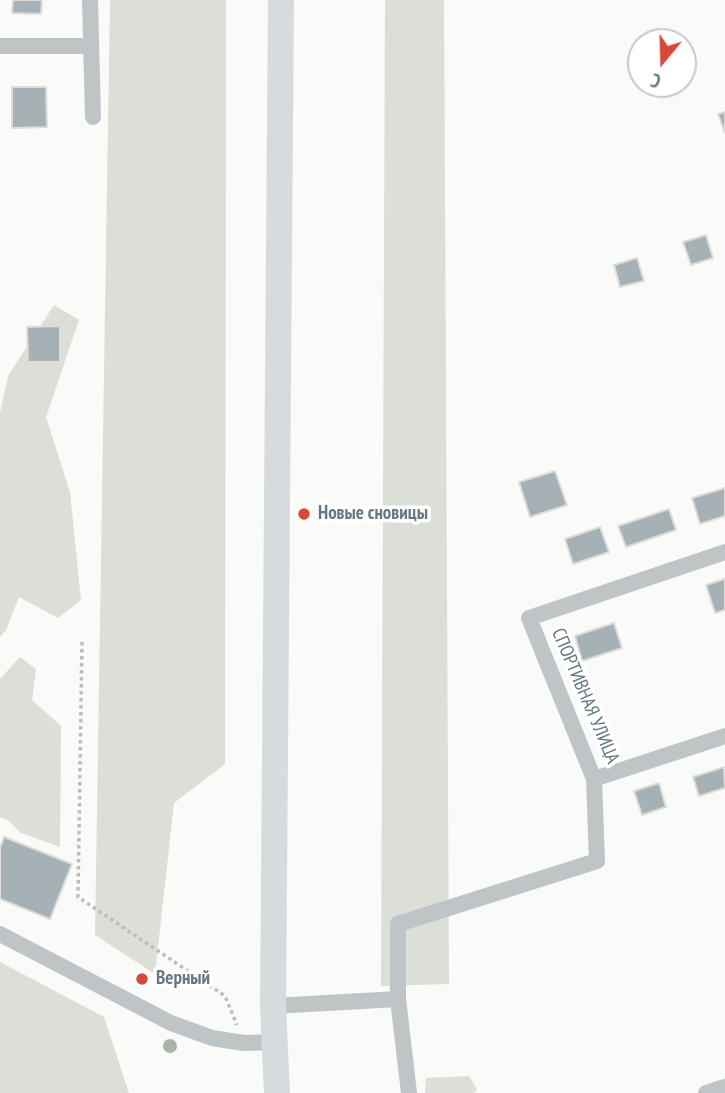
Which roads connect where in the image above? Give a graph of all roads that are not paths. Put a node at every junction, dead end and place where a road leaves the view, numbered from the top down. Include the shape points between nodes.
1 (90, 0) edge
2 (281, 0) edge
3 (0, 46) edge
4 (91, 46) junction
5 (93, 117) dead end
6 (725, 552) edge
7 (725, 736) edge
8 (594, 779) junction
9 (0, 934) edge
10 (398, 999) junction
11 (273, 1006) junction
12 (274, 1041) junction
13 (725, 1087) edge
14 (277, 1093) edge
15 (409, 1093) edge
16 (706, 1093) edge

1 - 4 street
2 - 11 main road
3 - 4 street
4 - 5 street
6 - 8 street, СПОРТИВНАЯ УЛИЦА via 529,618
7 - 8 street, СПОРТИВНАЯ УЛИЦА
8 - 10 street via 597,861 398,923
9 - 12 street via 170,1023 244,1044
10 - 11 street
10 - 15 street
11 - 12 main road
12 - 14 main road
13 - 16 street

